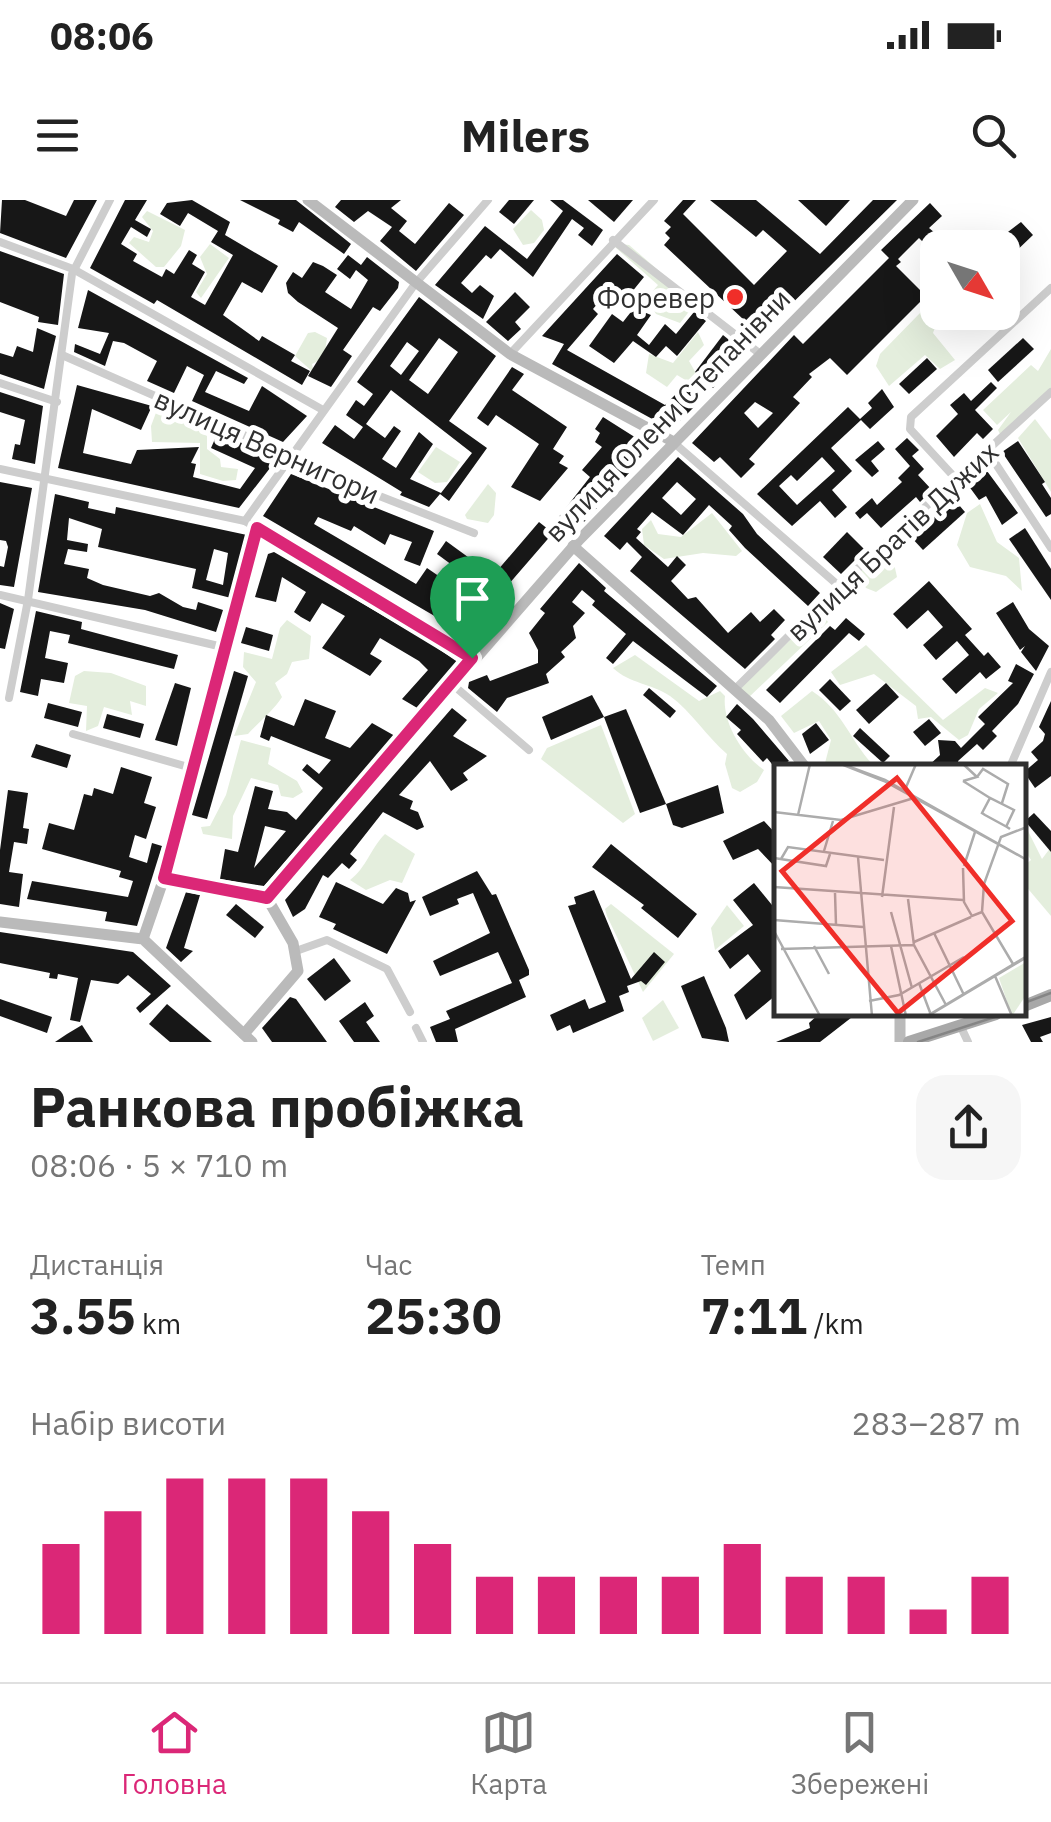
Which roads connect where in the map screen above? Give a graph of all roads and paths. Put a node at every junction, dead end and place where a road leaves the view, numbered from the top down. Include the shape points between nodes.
1 (110, 200) edge
2 (308, 200) edge
3 (488, 200) edge
4 (654, 200) edge
5 (913, 200) edge
6 (614, 240) junction
7 (0, 242) edge
8 (73, 269) junction
9 (415, 284) junction
10 (1051, 288) edge
11 (759, 353) junction
12 (510, 354) junction
13 (62, 355) junction
14 (0, 383) edge
15 (1051, 392) edge
16 (57, 402) junction
17 (324, 410) junction
18 (672, 441) junction
19 (988, 452) junction
20 (288, 458) junction
21 (0, 469) edge
22 (45, 478) junction
23 (957, 480) junction
24 (245, 521) junction
25 (257, 528) junction
26 (474, 533) dead end
27 (574, 546) junction
28 (1051, 548) edge
29 (839, 586) junction
30 (0, 594) edge
31 (28, 600) junction
32 (226, 648) junction
33 (472, 658) junction
34 (1051, 672) edge
35 (451, 682) junction
36 (734, 690) junction
37 (9, 698) dead end
38 (73, 734) dead end
39 (529, 750) dead end
40 (803, 764) edge
41 (1011, 764) edge
42 (195, 769) junction
43 (164, 878) junction
44 (267, 898) junction
45 (0, 922) edge
46 (143, 940) junction
47 (296, 951) junction
48 (1051, 995) edge
49 (1026, 1005) edge
50 (410, 1012) dead end
51 (986, 1017) edge
52 (960, 1025) junction
53 (416, 1028) dead end
54 (248, 1038) edge
55 (423, 1042) edge
56 (910, 1042) edge
57 (968, 1042) edge

1 - 8 street
2 - 9 street
3 - 9 street
4 - 6 street
5 - 11 street, вулиця Олени Степанівни
6 - 11 street
6 - 12 street
7 - 8 street
8 - 13 street
8 - 17 street
9 - 12 street
9 - 17 street
10 - 23 street via 910,417 910,428
11 - 18 street, вулиця Олени Степанівни
12 - 18 street
13 - 16 street
13 - 20 street, вулиця Вернигори
14 - 16 street
15 - 19 street, вулиця Братів Дужих
16 - 22 street
17 - 20 street
18 - 27 street, вулиця Олени Степанівни
18 - 29 street
19 - 23 street, вулиця Братів Дужих
19 - 28 street
20 - 24 street
20 - 26 street, вулиця Вернигори
21 - 22 street
22 - 24 street
22 - 31 street
23 - 29 street, вулиця Братів Дужих
24 - 25 street
25 - 32 street
25 - 33 street
27 - 33 street, вулиця Олени Степанівни
27 - 36 street
29 - 36 street, вулиця Братів Дужих
30 - 31 street
31 - 32 street
31 - 37 street
32 - 42 street
33 - 35 street, вулиця Олени Степанівни
34 - 41 street
35 - 39 street
35 - 44 street, вулиця Олени Степанівни
36 - 40 street
38 - 42 street
42 - 43 street
43 - 44 street
43 - 46 street
44 - 47 street
45 - 46 street
46 - 54 street
47 - 50 street via 327,940 387,969
47 - 54 street via 294,979
48 - 49 main road
51 - 52 main road
52 - 56 main road
52 - 57 street
53 - 55 street

